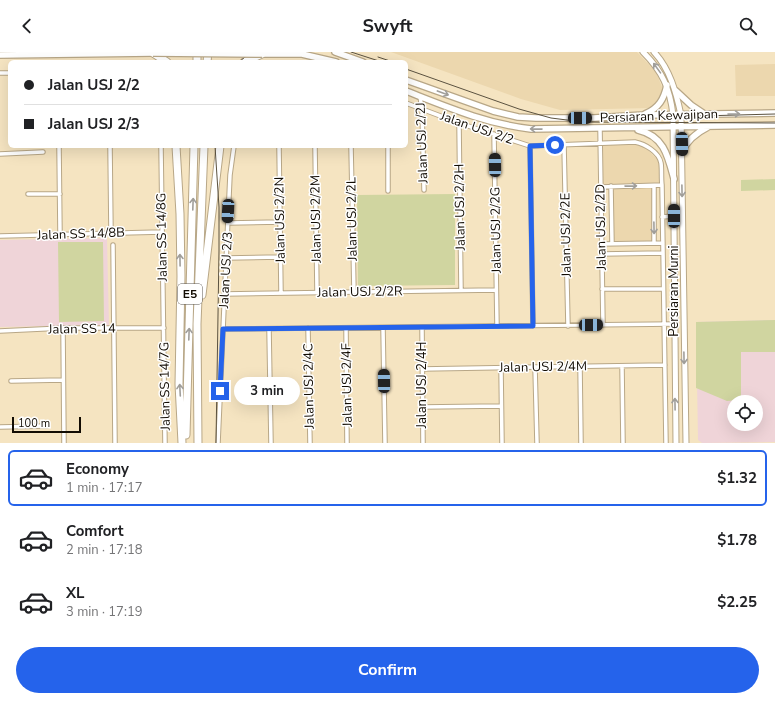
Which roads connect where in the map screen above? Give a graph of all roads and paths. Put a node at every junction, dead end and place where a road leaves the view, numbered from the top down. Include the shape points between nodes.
1 (335, 52) edge
2 (643, 52) edge
3 (654, 52) edge
4 (153, 53) junction
5 (262, 54) junction
6 (0, 55) edge
7 (164, 60) edge
8 (248, 60) edge
9 (328, 60) edge
10 (357, 60) edge
11 (408, 81) edge
12 (666, 85) junction
13 (676, 91) junction
14 (408, 92) edge
15 (420, 96) junction
16 (408, 104) edge
17 (422, 110) junction
18 (775, 113) edge
19 (709, 114) junction
20 (643, 115) junction
21 (673, 115) junction
22 (681, 115) junction
23 (459, 123) junction
24 (775, 125) edge
25 (681, 126) junction
26 (710, 126) junction
27 (673, 127) junction
28 (631, 128) junction
29 (600, 129) junction
30 (494, 134) junction
31 (600, 142) junction
32 (564, 145) junction
33 (530, 146) junction
34 (59, 148) edge
35 (110, 148) edge
36 (161, 148) edge
37 (176, 148) edge
38 (194, 148) edge
39 (204, 148) edge
40 (220, 148) edge
41 (234, 148) edge
42 (279, 148) edge
43 (315, 148) edge
44 (351, 148) edge
45 (388, 148) edge
46 (43, 152) dead end
47 (682, 152) junction
48 (0, 154) edge
49 (674, 179) junction
50 (601, 186) junction
51 (611, 186) junction
52 (654, 186) junction
53 (662, 186) junction
54 (424, 190) dead end
55 (388, 191) dead end
56 (28, 194) dead end
57 (60, 194) junction
58 (674, 216) junction
59 (662, 217) junction
60 (280, 222) junction
61 (228, 223) junction
62 (162, 232) junction
63 (111, 233) junction
64 (60, 234) junction
65 (0, 236) edge
66 (654, 243) junction
67 (663, 243) junction
68 (601, 244) junction
69 (612, 244) junction
70 (113, 246) dead end
71 (663, 253) junction
72 (602, 254) junction
73 (280, 257) junction
74 (226, 258) junction
75 (602, 289) junction
76 (663, 289) junction
77 (461, 290) junction
78 (496, 290) junction
79 (354, 292) junction
80 (281, 293) junction
81 (317, 293) junction
82 (224, 294) junction
83 (684, 305) junction
84 (197, 324) junction
85 (664, 324) junction
86 (674, 324) junction
87 (602, 325) junction
88 (497, 326) junction
89 (533, 326) junction
90 (568, 326) junction
91 (422, 327) junction
92 (63, 328) junction
93 (113, 328) junction
94 (164, 328) junction
95 (308, 328) junction
96 (346, 328) junction
97 (383, 328) junction
98 (223, 329) junction
99 (269, 329) junction
100 (0, 331) edge
101 (665, 365) junction
102 (580, 366) junction
103 (622, 366) junction
104 (535, 367) junction
105 (501, 368) junction
106 (422, 369) junction
107 (11, 380) dead end
108 (63, 380) junction
109 (501, 406) junction
110 (422, 407) junction
111 (47, 426) dead end
112 (0, 427) edge
113 (64, 443) edge
114 (115, 443) edge
115 (165, 443) edge
116 (182, 443) edge
117 (186, 443) edge
118 (198, 443) edge
119 (218, 443) edge
120 (271, 443) edge
121 (310, 443) edge
122 (348, 443) edge
123 (385, 443) edge
124 (423, 443) edge
125 (502, 443) edge
126 (537, 443) edge
127 (582, 443) edge
128 (623, 443) edge
129 (666, 443) edge
130 (676, 443) edge
131 (686, 443) edge

1 - 10 main road
12 -> 2 main road, Persiaran Murni via 662,75
3 - 13 main road, Persiaran Murni via 669,73
4 - 5 main road, bridge
4 - 6 main road
4 - 7 highway
5 - 8 highway
5 - 9 main road via 302,54
11 -> 20 main road, Persiaran Kewajipan via 509,115 536,118
12 - 20 main road via 662,101
12 - 21 main road, Persiaran Murni
13 - 19 main road via 695,109
13 - 22 main road, Persiaran Murni
14 - 15 main road, Persiaran Kewajipan
15 - 17 street, Jalan USJ 2/2J
29 -> 15 main road, Persiaran Kewajipan via 515,127 477,118
16 - 17 street, Jalan USJ 2/2
17 - 23 street, Jalan USJ 2/2
17 - 54 street, Jalan USJ 2/2J
19 -> 18 main road, Persiaran Kewajipan
19 - 22 main road, Persiaran Kewajipan
20 - 21 main road, Persiaran Kewajipan
21 - 22 main road, Persiaran Kewajipan
21 - 27 main road, Persiaran Murni
22 - 25 main road, Persiaran Murni
23 - 30 street, Jalan USJ 2/2
23 - 77 street, Jalan USJ 2/2H
24 - 26 main road, Persiaran Kewajipan
25 - 26 main road, Persiaran Kewajipan
25 - 27 main road, Persiaran Kewajipan
25 - 47 main road, Persiaran Murni
26 - 47 main road via 693,136
27 - 28 main road, Persiaran Kewajipan
27 - 49 main road, Persiaran Murni
28 - 29 main road, Persiaran Kewajipan
28 - 49 main road via 648,133 658,140 668,156
29 - 31 street, Jalan USJ 2/2D
30 - 33 street, Jalan USJ 2/2
30 - 78 street, Jalan USJ 2/2G
31 - 32 street, Jalan USJ 2/2
31 - 50 street, Jalan USJ 2/2D
31 - 53 street, Jalan USJ 2/2 via 635,142 651,149 660,159
32 - 33 street, Jalan USJ 2/2
32 - 90 street, Jalan USJ 2/2E
33 - 89 street
34 - 57 street
35 - 63 street
36 - 62 street, Jalan SS 14/8G
116 -> 37 highway via 179,384 180,222
117 -> 38 highway, E5
39 - 84 highway, E5
40 - 84 highway
41 - 61 street, Jalan USJ 2/3
42 - 60 street, Jalan USJ 2/2N
43 - 81 street, Jalan USJ 2/2M
44 - 79 street, Jalan USJ 2/2L
45 - 55 street
46 - 48 street
47 -> 83 main road, Persiaran Murni
49 - 58 main road, Persiaran Murni
50 - 51 street
50 - 68 street, Jalan USJ 2/2D
51 -> 52 street
51 - 69 street
52 - 53 street
52 -> 66 street
53 - 59 street, Jalan USJ 2/2
56 - 57 street
57 - 64 street
58 - 59 street
58 - 86 main road, Persiaran Murni
59 - 67 street, Jalan USJ 2/2
60 - 61 street
60 - 73 street, Jalan USJ 2/2N
61 - 74 street, Jalan USJ 2/3
62 - 63 street, Jalan SS 14/8B
62 - 94 street, Jalan SS 14/8G
63 - 64 street, Jalan SS 14/8B
64 - 65 street, Jalan SS 14/8B
66 - 67 street
66 - 69 street
67 - 71 street, Jalan USJ 2/2
68 - 69 street
68 - 72 street, Jalan USJ 2/2D
70 - 93 street
71 - 72 street
71 - 76 street, Jalan USJ 2/2
72 - 75 street, Jalan USJ 2/2D
73 - 74 street
73 - 80 street, Jalan USJ 2/2N
74 - 82 street, Jalan USJ 2/3
75 - 76 street
75 - 87 street, Jalan USJ 2/2D
76 - 85 street, Jalan USJ 2/2
77 - 78 street, Jalan USJ 2/2R
77 - 79 street, Jalan USJ 2/2R
78 - 88 street, Jalan USJ 2/2G
79 - 81 street, Jalan USJ 2/2R
80 - 81 street, Jalan USJ 2/2R
80 - 82 street, Jalan USJ 2/2R
82 - 98 street, Jalan USJ 2/3
83 - 86 main road via 680,321
83 -> 131 main road, Persiaran Murni
84 - 118 highway, E5
85 - 86 street
85 - 87 street
85 - 101 street, Jalan USJ 2/2
130 -> 86 main road, Persiaran Murni
87 - 90 street
88 - 89 street
88 - 91 street
89 - 90 street
91 - 97 street
91 - 106 street, Jalan USJ 2/4H
92 - 93 street, Jalan SS 14
92 - 100 street, Jalan SS 14
92 - 108 street
93 - 94 street, Jalan SS 14
93 - 114 street
94 - 115 street, Jalan SS 14/7G
95 - 96 street
95 - 99 street
95 - 121 street, Jalan USJ 2/4C
96 - 97 street
96 - 122 street, Jalan USJ 2/4F
97 - 123 street
98 - 99 street
98 - 119 street, Jalan USJ 2/3
99 - 120 street
101 - 103 street, Jalan USJ 2/4M
101 - 129 street, Jalan USJ 2/2
102 - 103 street, Jalan USJ 2/4M
102 - 104 street, Jalan USJ 2/4M
102 - 127 street
103 - 128 street
104 - 105 street, Jalan USJ 2/4M
104 - 126 street
105 - 106 street, Jalan USJ 2/4M
105 - 109 street
106 - 110 street, Jalan USJ 2/4H
107 - 108 street
108 - 113 street
109 - 110 street
109 - 125 street
110 - 124 street, Jalan USJ 2/4H
111 - 112 street

